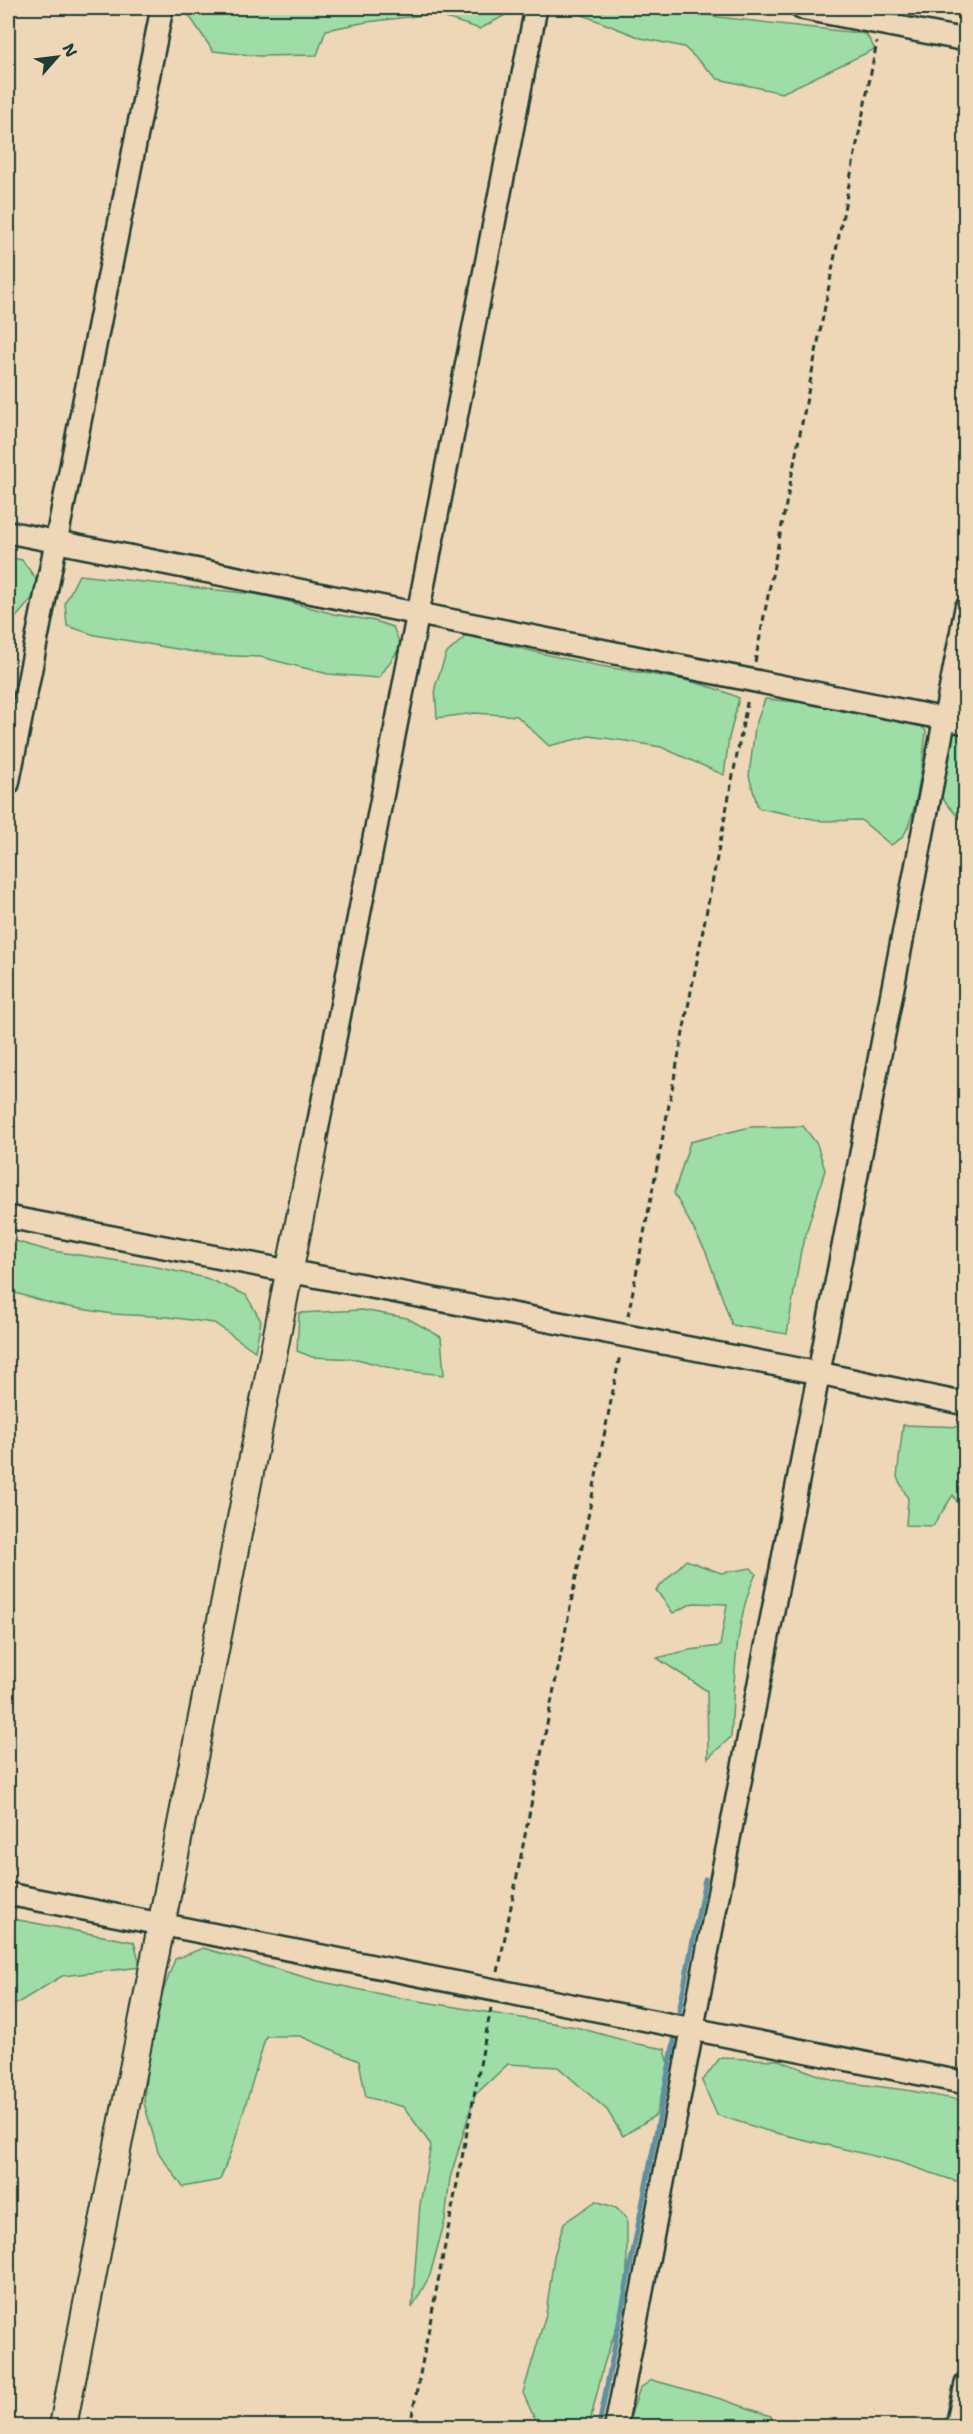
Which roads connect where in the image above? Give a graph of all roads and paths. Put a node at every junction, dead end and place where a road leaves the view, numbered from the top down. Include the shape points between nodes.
1 (162, 8) edge
2 (536, 8) edge
3 (801, 8) edge
4 (881, 24) junction
5 (966, 40) edge
6 (8, 532) edge
7 (55, 542) junction
8 (966, 608) edge
9 (417, 614) junction
10 (752, 680) junction
11 (956, 721) edge
12 (8, 784) edge
13 (314, 1146) joint
14 (8, 1217) edge
15 (289, 1272) junction
16 (624, 1336) junction
17 (819, 1373) junction
18 (966, 1404) edge
19 (8, 1894) edge
20 (161, 1924) junction
21 (495, 1991) junction
22 (693, 2029) junction
23 (966, 2083) edge
24 (966, 2384) edge
25 (63, 2427) edge
26 (410, 2427) edge
27 (616, 2427) edge
28 (957, 2427) edge

1 - 7 street
2 - 9 street
3 - 4 street
4 - 5 street
4 - 10 path
6 - 7 street
7 - 9 street
7 - 12 street
8 - 11 street
9 - 10 street
9 - 13 street
10 - 11 street
10 - 16 path
11 - 17 street
13 - 15 street
14 - 15 street
15 - 16 street
15 - 20 street
16 - 17 street
16 - 21 path
17 - 18 street
17 - 22 street
19 - 20 street
20 - 21 street
20 - 25 street
21 - 22 street
21 - 26 path
22 - 23 street
22 - 27 street
24 - 28 street

